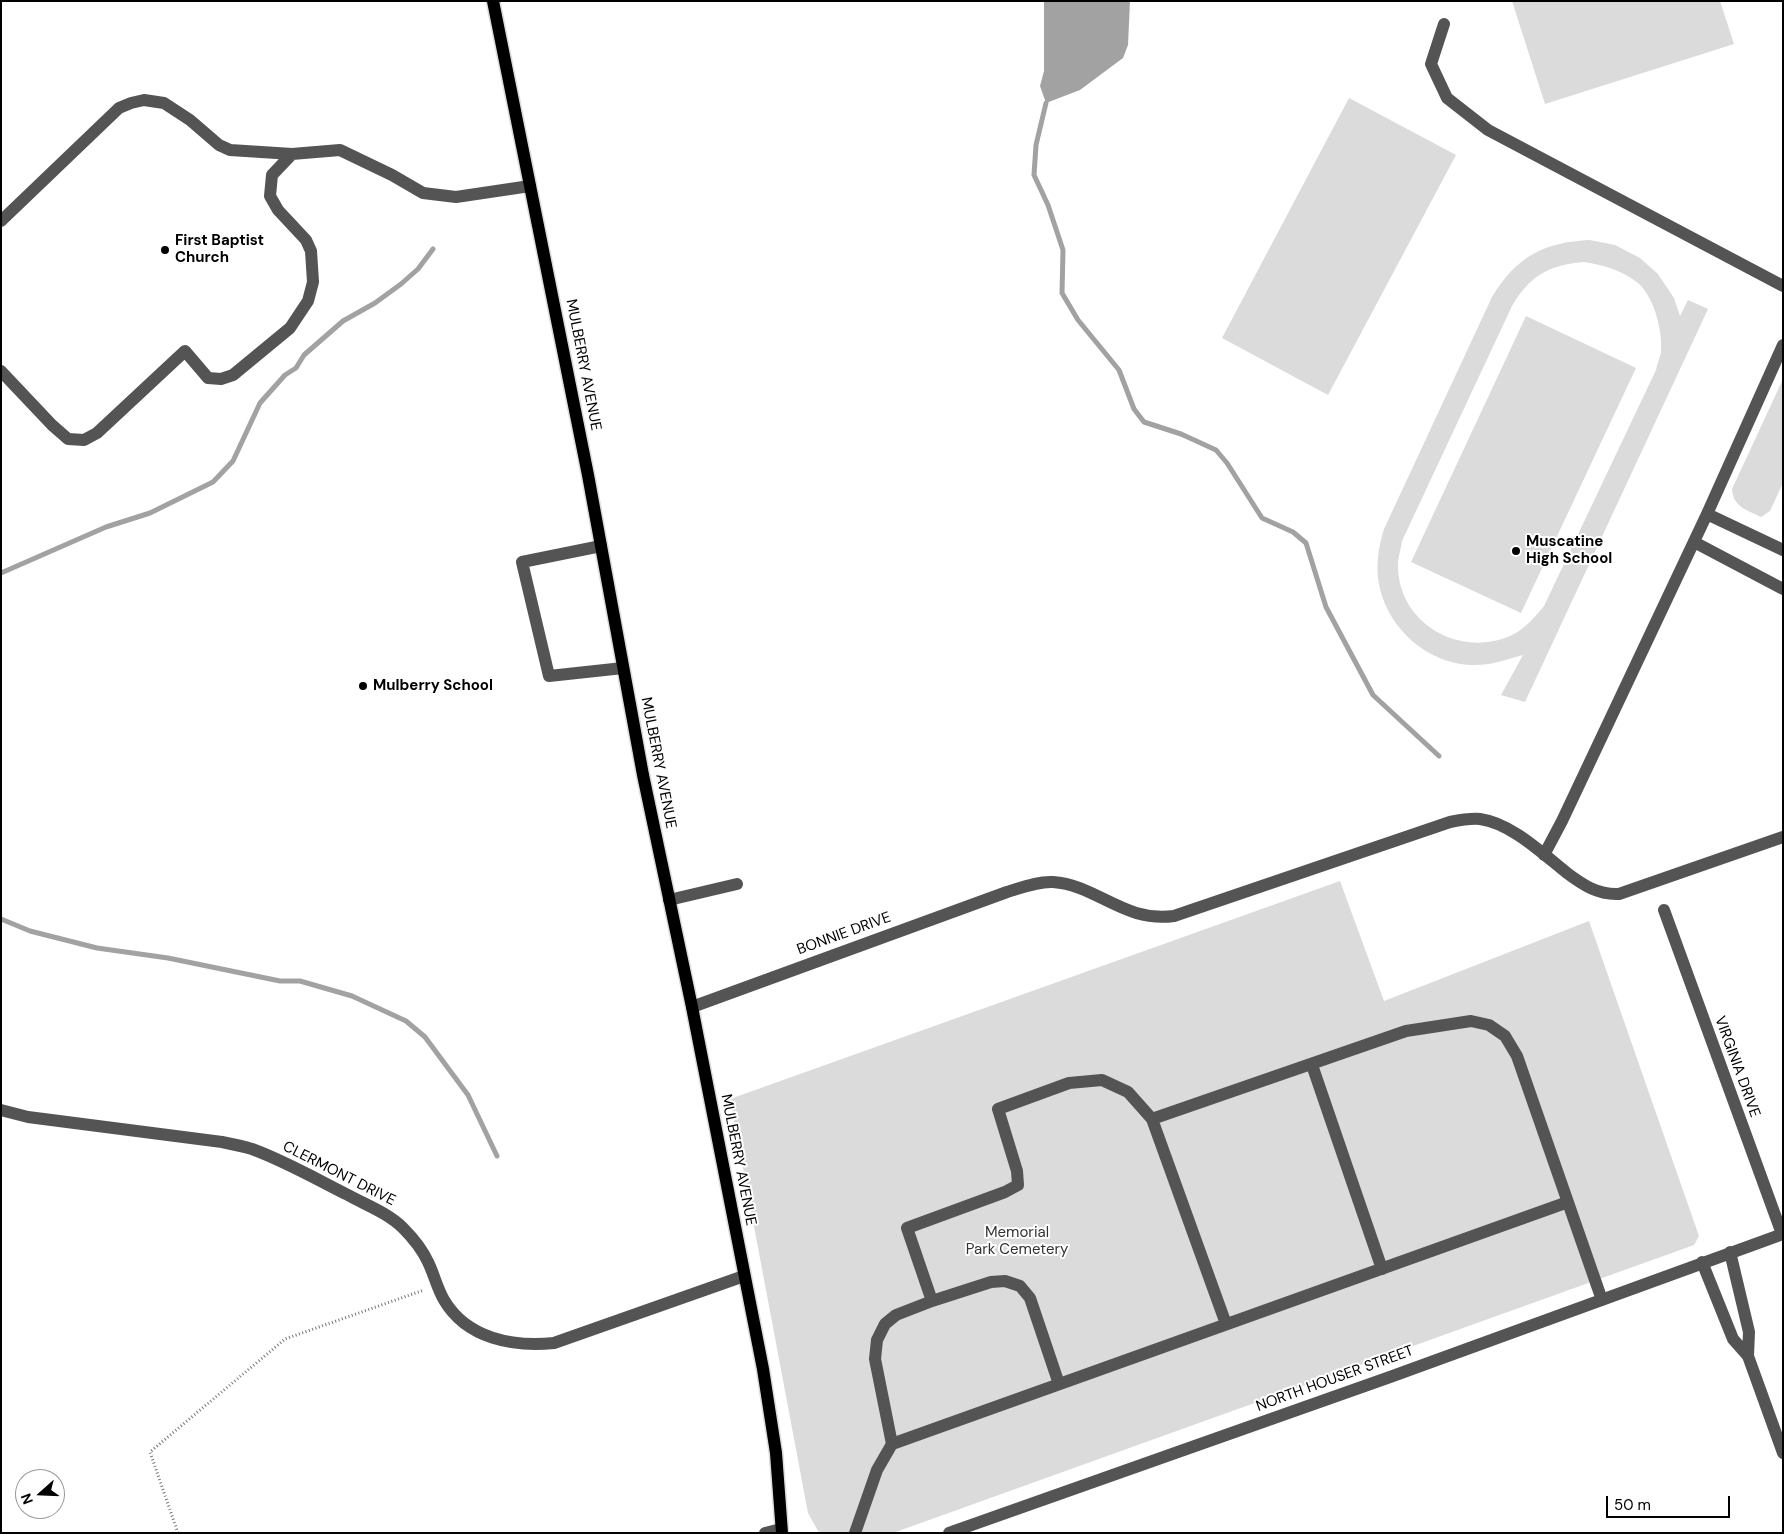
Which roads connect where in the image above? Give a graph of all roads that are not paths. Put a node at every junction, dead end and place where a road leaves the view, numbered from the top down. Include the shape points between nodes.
1 (493, 1) edge
2 (1444, 24) dead end
3 (292, 154) junction
4 (530, 186) junction
5 (1, 221) edge
6 (1783, 286) edge
7 (1783, 345) edge
8 (1, 371) edge
9 (1707, 514) junction
10 (1694, 542) junction
11 (601, 546) junction
12 (1783, 550) edge
13 (1783, 589) edge
14 (624, 668) junction
15 (1783, 838) edge
16 (1544, 855) junction
17 (737, 884) dead end
18 (669, 900) junction
19 (1664, 910) dead end
20 (692, 1006) junction
21 (1312, 1065) junction
22 (1, 1110) edge
23 (1152, 1119) junction
24 (1568, 1202) junction
25 (1782, 1234) edge
26 (1730, 1252) junction
27 (1702, 1262) junction
28 (1382, 1269) junction
29 (744, 1276) junction
30 (1602, 1300) junction
31 (932, 1301) junction
32 (1226, 1324) junction
33 (1748, 1356) junction
34 (1059, 1384) junction
35 (892, 1444) junction
36 (1783, 1452) edge
37 (782, 1531) edge
38 (765, 1533) edge
39 (855, 1533) edge
40 (949, 1533) edge

1 - 4 main road, MULBERRY AVENUE
2 - 6 street via 1431,64 1447,98 1488,130
3 - 4 street via 340,150 423,193 456,197
3 - 5 street via 230,150 164,103 144,100 119,108 107,118
3 - 8 street via 272,175 270,196 278,210 306,240 311,251 313,282 308,301 290,328 233,375 221,379 208,378 186,352 97,433 84,440 68,439
4 - 11 main road, MULBERRY AVENUE
7 - 9 street
9 - 10 street
9 - 12 street
10 - 13 street
10 - 16 street
11 - 14 main road, MULBERRY AVENUE
11 - 14 street via 522,562 549,676
14 - 18 main road, MULBERRY AVENUE
15 - 16 street, BONNIE DRIVE via 1608,895 1582,884
16 - 20 street, BONNIE DRIVE via 1502,826 1472,818 1450,822 1174,916 1154,918 1128,911 1081,889 1051,881 1007,892
17 - 18 street
18 - 20 main road, MULBERRY AVENUE
19 - 25 street, VIRGINIA DRIVE
20 - 29 main road, MULBERRY AVENUE
21 - 23 street
21 - 24 street via 1406,1031 1471,1021 1489,1025 1506,1036 1517,1056
21 - 28 street
22 - 29 street, CLERMONT DRIVE via 28,1117 222,1142 281,1161 386,1215 403,1228 417,1243 444,1301 456,1314 472,1328 513,1344 554,1342
23 - 31 street via 1128,1092 1102,1080 1069,1083 998,1109 1017,1171 1018,1185 907,1228
23 - 32 street
24 - 28 street
24 - 30 street
25 - 26 street, NORTH HOUSER STREET
26 - 27 street, NORTH HOUSER STREET
26 - 33 street via 1749,1332
27 - 30 street, NORTH HOUSER STREET
27 - 33 street via 1733,1339
28 - 32 street
29 - 37 main road, MULBERRY AVENUE via 776,1454
30 - 40 street, NORTH HOUSER STREET
31 - 34 street via 991,1282 1005,1281 1020,1286 1030,1298
31 - 35 street via 896,1315 885,1324 877,1340 875,1359
32 - 34 street
33 - 36 street
34 - 35 street
35 - 39 street via 877,1470
37 - 38 street

